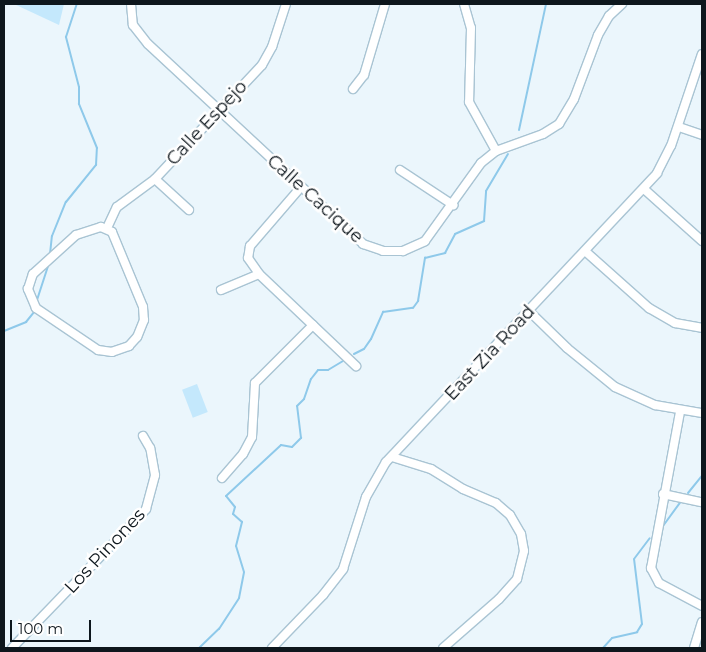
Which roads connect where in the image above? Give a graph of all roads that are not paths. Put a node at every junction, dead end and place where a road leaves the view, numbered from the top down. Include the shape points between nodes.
1 (131, 4) edge
2 (286, 4) edge
3 (385, 4) edge
4 (464, 4) edge
5 (622, 4) edge
6 (702, 54) edge
7 (353, 90) dead end
8 (219, 110) junction
9 (679, 127) junction
10 (702, 135) edge
11 (496, 151) junction
12 (400, 170) dead end
13 (155, 179) junction
14 (301, 188) junction
15 (644, 189) junction
16 (453, 205) junction
17 (189, 210) dead end
18 (107, 228) junction
19 (702, 241) edge
20 (585, 251) junction
21 (259, 274) junction
22 (222, 290) dead end
23 (529, 311) junction
24 (313, 325) junction
25 (702, 328) edge
26 (356, 366) dead end
27 (680, 412) junction
28 (702, 413) edge
29 (143, 436) dead end
30 (392, 457) junction
31 (222, 478) dead end
32 (663, 494) junction
33 (702, 502) edge
34 (702, 606) edge
35 (702, 622) edge
36 (12, 648) edge
37 (272, 648) edge
38 (443, 648) edge
39 (694, 648) edge

1 - 8 street, Calle Cacique via 133,25 148,44
2 - 8 street, Calle Espejo via 266,59
3 - 7 street via 364,75
4 - 11 street via 471,28 469,102
5 - 11 street, Calle Cacique via 609,16 598,35 566,117 543,134
6 - 9 street, East Zia Road
8 - 13 street, Calle Espejo
8 - 14 street, Calle Cacique
9 - 10 street
9 - 15 street, East Zia Road via 667,156
11 - 16 street, Calle Cacique via 481,164
12 - 16 street
13 - 17 street
13 - 18 street, Calle Espejo via 117,207
14 - 16 street, Calle Cacique via 363,244 383,251 403,251 426,242
14 - 21 street via 250,246 248,258
15 - 19 street
15 - 20 street, East Zia Road
18 - 18 street via 112,232 143,307 144,320 133,341 112,352 98,350 36,308 28,288 33,274 76,235
20 - 23 street, East Zia Road
20 - 25 street via 648,308 675,323
21 - 22 street
21 - 24 street
23 - 27 street via 567,348 615,387 634,397
23 - 30 street, East Zia Road
24 - 26 street
24 - 31 street via 255,383 252,437 243,454
27 - 28 street
27 - 32 street
29 - 36 street, Los Pinones via 150,448 155,475 146,509
30 - 37 street, East Zia Road via 369,490 340,576
30 - 38 street via 425,466 463,489 496,503 510,515 521,534 524,551 517,579 499,600
32 - 33 street
32 - 34 street via 651,568 659,582
35 - 39 street

